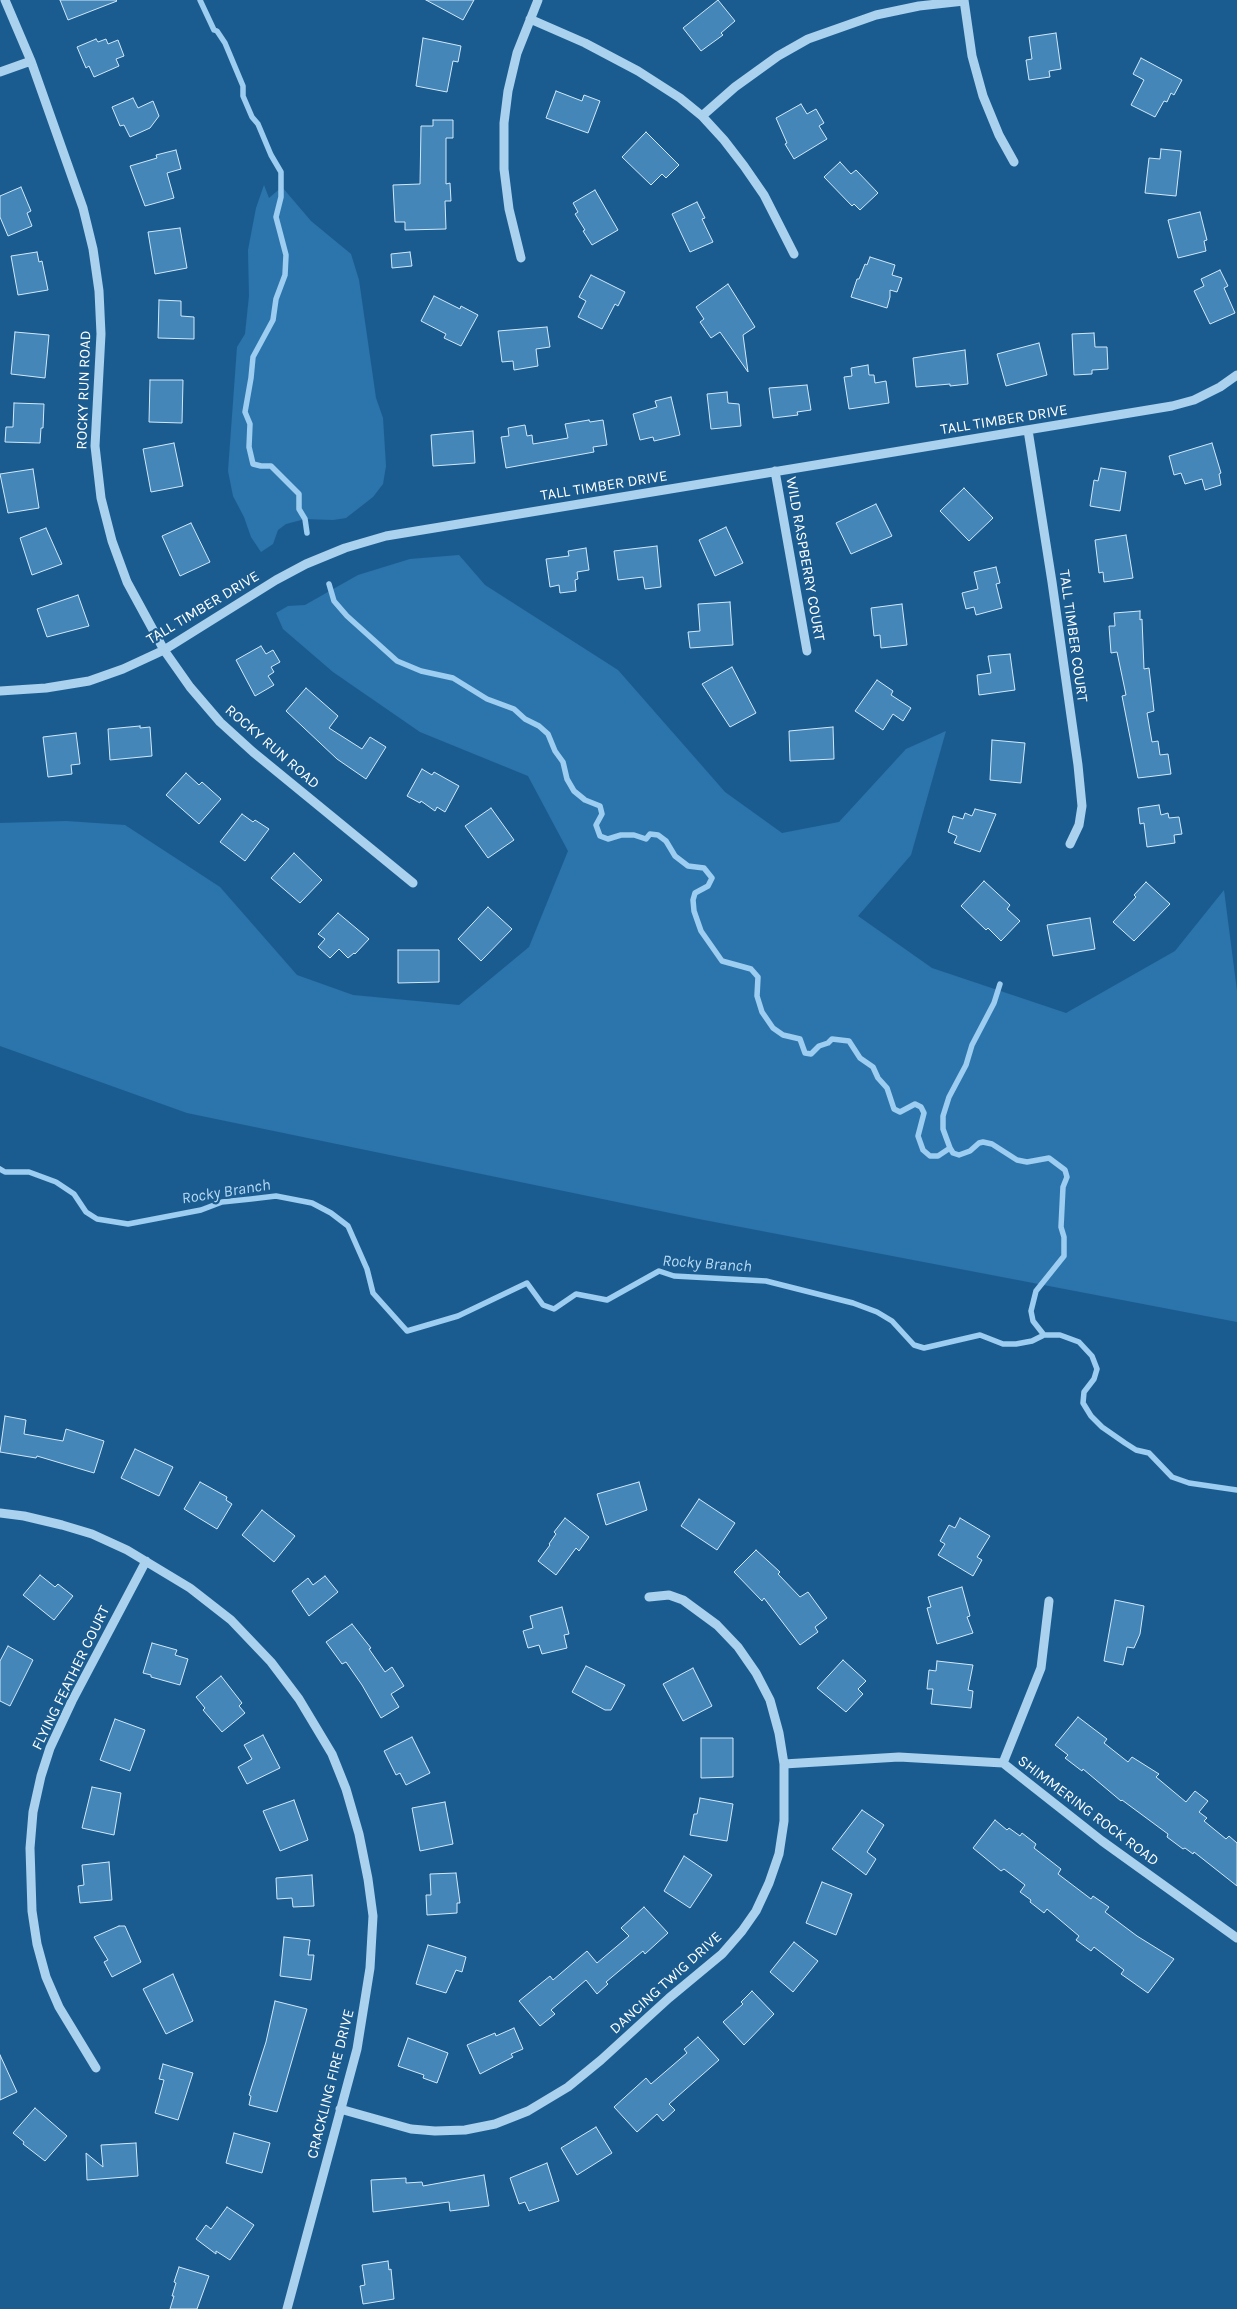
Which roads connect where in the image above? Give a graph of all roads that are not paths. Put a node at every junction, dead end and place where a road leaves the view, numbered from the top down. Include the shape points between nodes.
1 (5, 0) edge
2 (538, 0) edge
3 (964, 0) edge
4 (530, 19) junction
5 (31, 61) junction
6 (0, 72) edge
7 (702, 116) junction
8 (1014, 162) dead end
9 (794, 254) dead end
10 (521, 258) dead end
11 (1237, 375) edge
12 (1028, 430) junction
13 (775, 471) junction
14 (164, 650) junction
15 (808, 651) dead end
16 (0, 690) edge
17 (1070, 844) dead end
18 (413, 883) dead end
19 (0, 1513) edge
20 (146, 1560) junction
21 (649, 1597) dead end
22 (1049, 1601) dead end
23 (1003, 1763) junction
24 (784, 1764) junction
25 (1237, 1938) edge
26 (96, 2068) dead end
27 (340, 2110) junction
28 (287, 2309) edge

1 - 5 street, ROCKY RUN ROAD
2 - 4 street
3 - 7 street via 876,15 808,39 735,87
3 - 8 street via 972,56 983,96
4 - 7 street via 638,71
4 - 10 street via 517,53 504,123 504,168 509,209
5 - 6 street
5 - 14 street, ROCKY RUN ROAD via 83,208 93,249 101,334 95,446 101,498 127,582
7 - 9 street via 764,195
11 - 12 street, TALL TIMBER DRIVE via 1194,400 1172,406
12 - 13 street, TALL TIMBER DRIVE
12 - 17 street, TALL TIMBER COURT via 1078,765 1082,806 1079,825
13 - 14 street, TALL TIMBER DRIVE via 386,536 345,548 276,580
13 - 15 street, WILD RASPBERRY COURT
14 - 16 street, TALL TIMBER DRIVE via 89,681 46,688
14 - 18 street, ROCKY RUN ROAD via 220,722
19 - 20 street, CRACKLING FIRE DRIVE via 62,1524 92,1534
20 - 26 street, FLYING FEATHER COURT via 50,1748 33,1812 30,1848 32,1911 37,1944 46,1976 60,2007
20 - 27 street, CRACKLING FIRE DRIVE via 231,1620 271,1662 319,1730 346,1789 359,1834 372,1916 370,1968 363,2018
21 - 24 street, DANCING TWIG DRIVE via 669,1596 683,1600 717,1625 738,1647 770,1700
22 - 23 street via 1041,1668
23 - 24 street, SHIMMERING ROCK ROAD via 899,1756
23 - 25 street, SHIMMERING ROCK ROAD via 1102,1841
24 - 27 street, DANCING TWIG DRIVE via 784,1821 779,1854 756,1911 722,1954 568,2087 528,2111 495,2124 465,2130 410,2129
27 - 28 street, CRACKLING FIRE DRIVE

